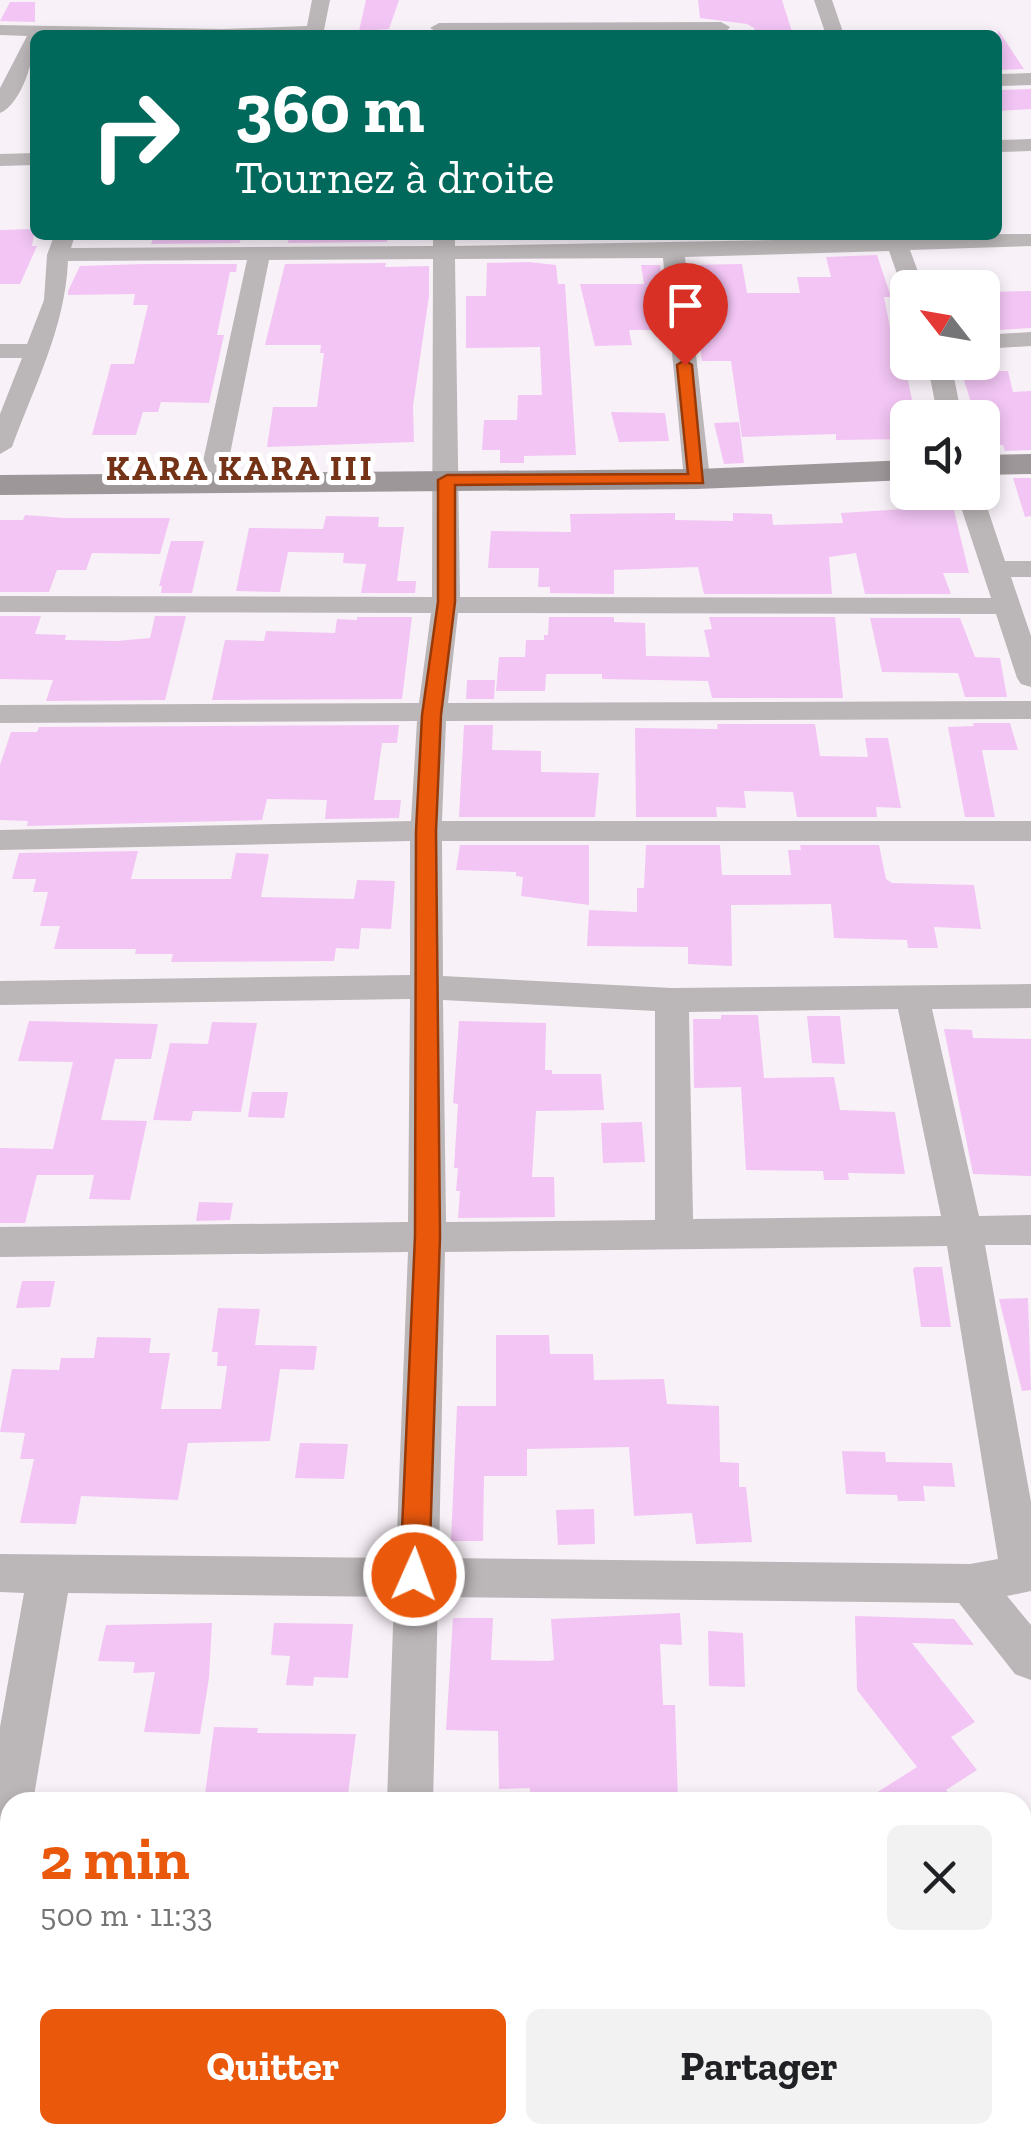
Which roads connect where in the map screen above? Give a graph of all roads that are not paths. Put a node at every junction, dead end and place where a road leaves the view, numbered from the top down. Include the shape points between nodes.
1 (322, 0) edge
2 (823, 0) edge
3 (46, 9) dead end
4 (721, 25) edge
5 (439, 26) edge
6 (0, 30) edge
7 (38, 30) edge
8 (315, 30) edge
9 (514, 30) edge
10 (600, 30) edge
11 (833, 30) edge
12 (30, 33) edge
13 (30, 43) edge
14 (10, 71) edge
15 (1031, 79) edge
16 (1002, 80) edge
17 (0, 107) edge
18 (1031, 145) edge
19 (1002, 146) edge
20 (0, 160) edge
21 (30, 160) edge
22 (894, 240) edge
23 (1031, 240) edge
24 (444, 243) edge
25 (61, 245) edge
26 (673, 251) junction
27 (259, 255) junction
28 (906, 270) edge
29 (1031, 339) edge
30 (1000, 341) edge
31 (39, 351) junction
32 (0, 352) edge
33 (0, 447) edge
34 (1031, 464) edge
35 (1000, 465) edge
36 (890, 471) edge
37 (697, 479) junction
38 (447, 480) junction
39 (211, 484) junction
40 (0, 485) edge
41 (974, 510) edge
42 (995, 569) junction
43 (1031, 569) edge
44 (446, 602) junction
45 (0, 604) edge
46 (1004, 606) junction
47 (1031, 678) edge
48 (1031, 710) edge
49 (0, 714) edge
50 (432, 715) junction
51 (426, 831) junction
52 (1031, 831) edge
53 (0, 840) edge
54 (429, 987) junction
55 (0, 994) edge
56 (1031, 996) edge
57 (913, 999) junction
58 (672, 1000) junction
59 (964, 1230) junction
60 (1031, 1230) edge
61 (674, 1233) junction
62 (428, 1236) junction
63 (0, 1242) edge
64 (1027, 1572) edge
65 (0, 1573) edge
66 (49, 1574) junction
67 (414, 1575) junction
68 (970, 1584) junction
69 (1031, 1660) edge
70 (12, 1792) edge
71 (410, 1792) edge

1 - 8 street
2 - 11 street
3 - 7 street
4 - 10 street
5 - 9 street
6 - 12 street
13 - 14 street
14 - 17 street
15 - 16 street
18 - 19 street
20 - 21 street
22 - 23 street
22 - 26 street
22 - 28 street
24 - 26 street
24 - 27 street
24 - 38 street
25 - 27 street
25 - 31 street via 55,300
26 - 37 street
27 - 39 street
29 - 30 street
31 - 32 street
31 - 33 street
34 - 35 street
36 - 37 street
37 - 38 street
38 - 39 street
38 - 44 street
39 - 40 street
41 - 42 street
42 - 43 street
42 - 46 street
44 - 45 street
44 - 46 street
44 - 50 street
46 - 47 street
48 - 50 street
49 - 50 street
50 - 51 street
51 - 52 street
51 - 53 street
51 - 54 street
54 - 55 street
54 - 58 street
54 - 62 street
56 - 57 street
57 - 58 street
57 - 59 street
58 - 61 street
59 - 60 street
59 - 61 street
59 - 64 street
61 - 62 street
62 - 63 street
62 - 67 street
64 - 68 street
65 - 66 street
66 - 67 street
66 - 70 street
67 - 68 street
67 - 71 street
68 - 69 street

